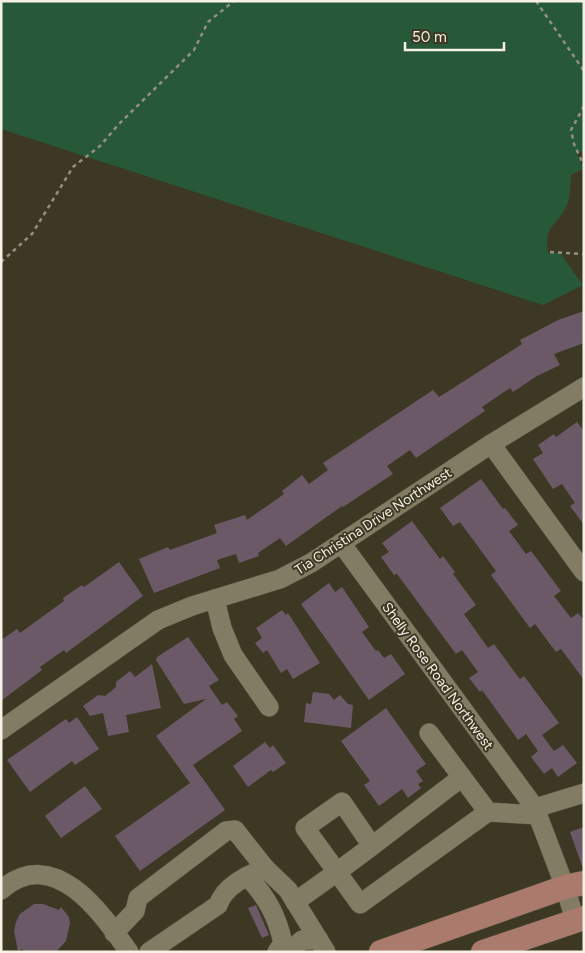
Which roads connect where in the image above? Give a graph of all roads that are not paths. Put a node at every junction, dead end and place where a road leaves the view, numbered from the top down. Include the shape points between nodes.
1 (584, 387) edge
2 (491, 444) junction
3 (341, 543) junction
4 (584, 572) edge
5 (215, 599) junction
6 (269, 707) dead end
7 (1, 730) edge
8 (429, 733) dead end
9 (462, 777) junction
10 (584, 793) edge
11 (488, 812) junction
12 (536, 812) junction
13 (372, 846) junction
14 (265, 868) junction
15 (336, 872) junction
16 (247, 876) junction
17 (575, 885) edge
18 (1, 890) edge
19 (295, 902) junction
20 (579, 919) edge
21 (121, 946) edge
22 (322, 946) edge
23 (160, 949) edge
24 (277, 952) edge
25 (289, 952) edge
26 (381, 952) edge
27 (482, 952) edge

1 - 2 street, Tia Christina Drive Northwest
2 - 3 street, Tia Christina Drive Northwest
2 - 4 street
3 - 5 street, Tia Christina Drive Northwest via 311,564 280,579
3 - 12 street, Shelly Rose Road Northwest
5 - 6 street via 233,655
5 - 7 street, Tia Christina Drive Northwest via 150,625
8 - 9 street
9 - 11 street
9 - 13 street
10 - 12 street
11 - 12 street
11 - 15 street via 360,904
12 - 17 street, Shelly Rose Road Northwest
13 - 15 street
13 - 15 street via 342,802 305,828
14 - 16 street
14 - 19 street via 288,890
14 - 21 street via 244,838 235,830 226,831 138,898
15 - 19 street
16 - 23 street via 221,896 218,905
16 - 24 street via 263,893 277,918 283,943
17 - 20 street, Shelly Rose Road Northwest
17 - 26 main road
18 - 21 street via 27,876 49,875 67,883 85,896
19 - 22 street
20 - 27 main road
22 - 25 street via 302,940

